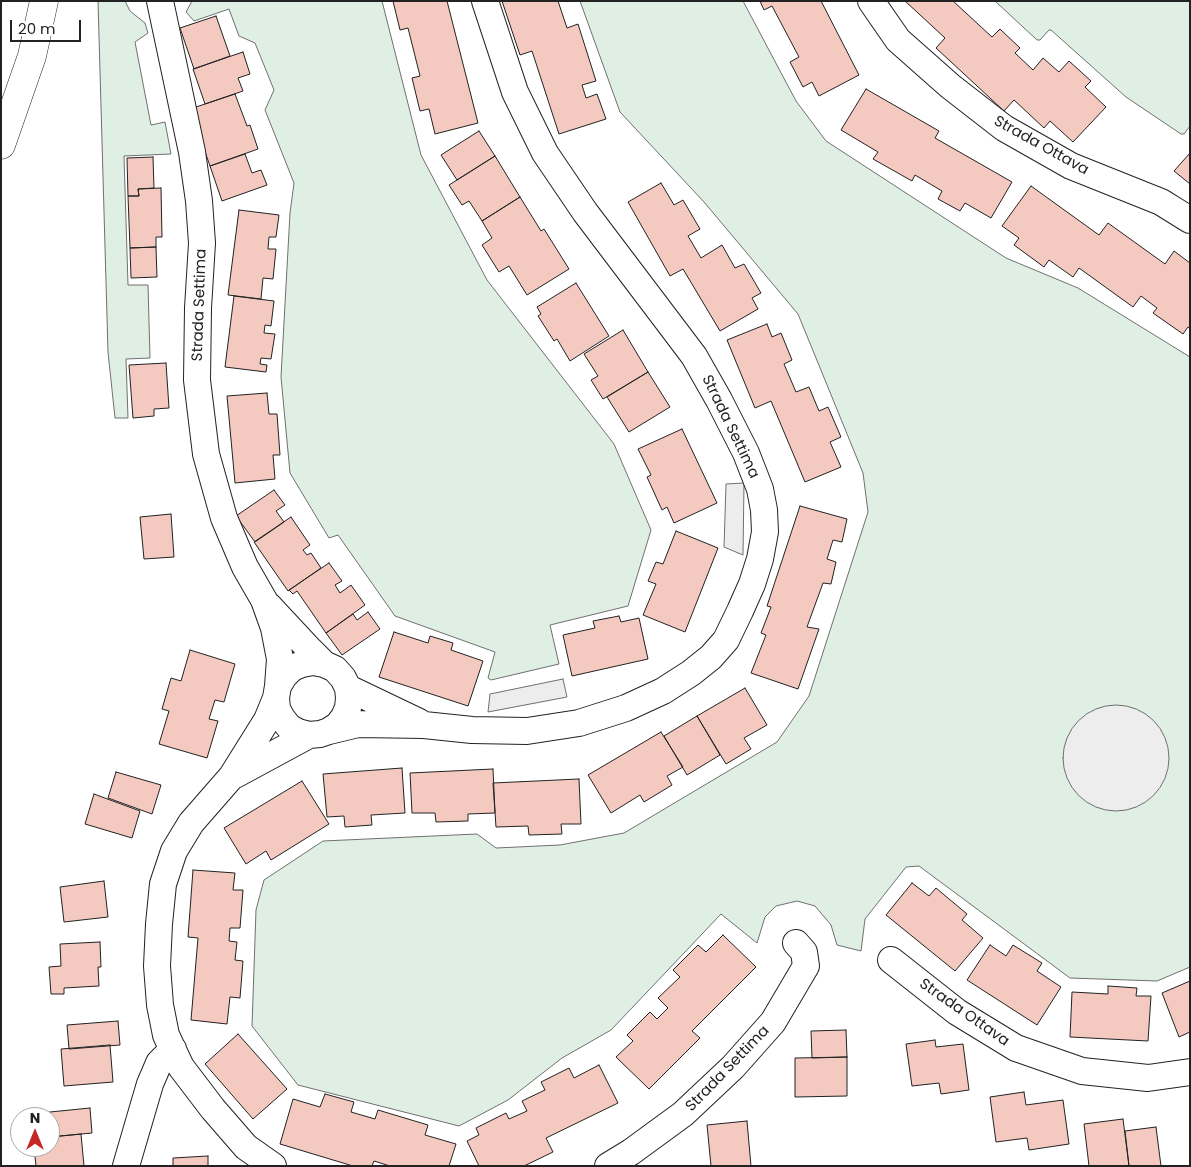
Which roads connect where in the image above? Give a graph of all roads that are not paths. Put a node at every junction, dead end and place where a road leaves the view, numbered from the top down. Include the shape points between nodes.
1 (44, 1) edge
2 (160, 1) edge
3 (485, 1) edge
4 (870, 1) edge
5 (1, 145) edge
6 (1190, 220) edge
7 (264, 600) junction
8 (324, 664) junction
9 (348, 688) junction
10 (277, 692) junction
11 (424, 724) junction
12 (319, 733) junction
13 (232, 776) junction
14 (796, 943) dead end
15 (891, 960) dead end
16 (172, 1049) junction
17 (1190, 1072) edge
18 (126, 1166) edge
19 (274, 1166) edge
20 (608, 1166) edge

1 - 5 main road via 32,56
2 - 7 street, Strada Settima via 192,152 199,201 202,243 197,380 206,454 224,518 245,567
3 - 11 street, Strada Settima via 515,92 545,153 585,212 694,356 719,400 760,489 765,532 752,584 726,640 711,657 663,691 626,708 579,723 528,731 472,730
4 - 6 street, Strada Ottava via 898,40 1004,128 1071,166 1161,202
7 - 8 street, Strada Settima
7 - 10 street, Strada Settima via 280,659
8 - 9 street, Strada Settima via 335,669
8 - 10 street, Strada Settima via 308,663 292,668 284,676
9 - 11 street, Strada Settima
9 - 12 street, Strada Settima via 348,708 344,718 338,725
10 - 12 street, Strada Settima via 280,714 289,726 298,732
10 - 13 street, Strada Settima via 267,720
11 - 12 street, Strada Settima via 358,724
12 - 13 street, Strada Settima
13 - 16 street, Strada Settima via 192,823 174,851 163,884 157,966 160,1005
14 - 20 street, Strada Settima via 804,952 806,966 773,1022 733,1068 683,1114
15 - 17 street, Strada Ottava via 957,1012 1016,1048 1082,1071 1148,1078
16 - 18 street via 159,1063 150,1084
16 - 19 street, Strada Settima via 181,1067 246,1147

